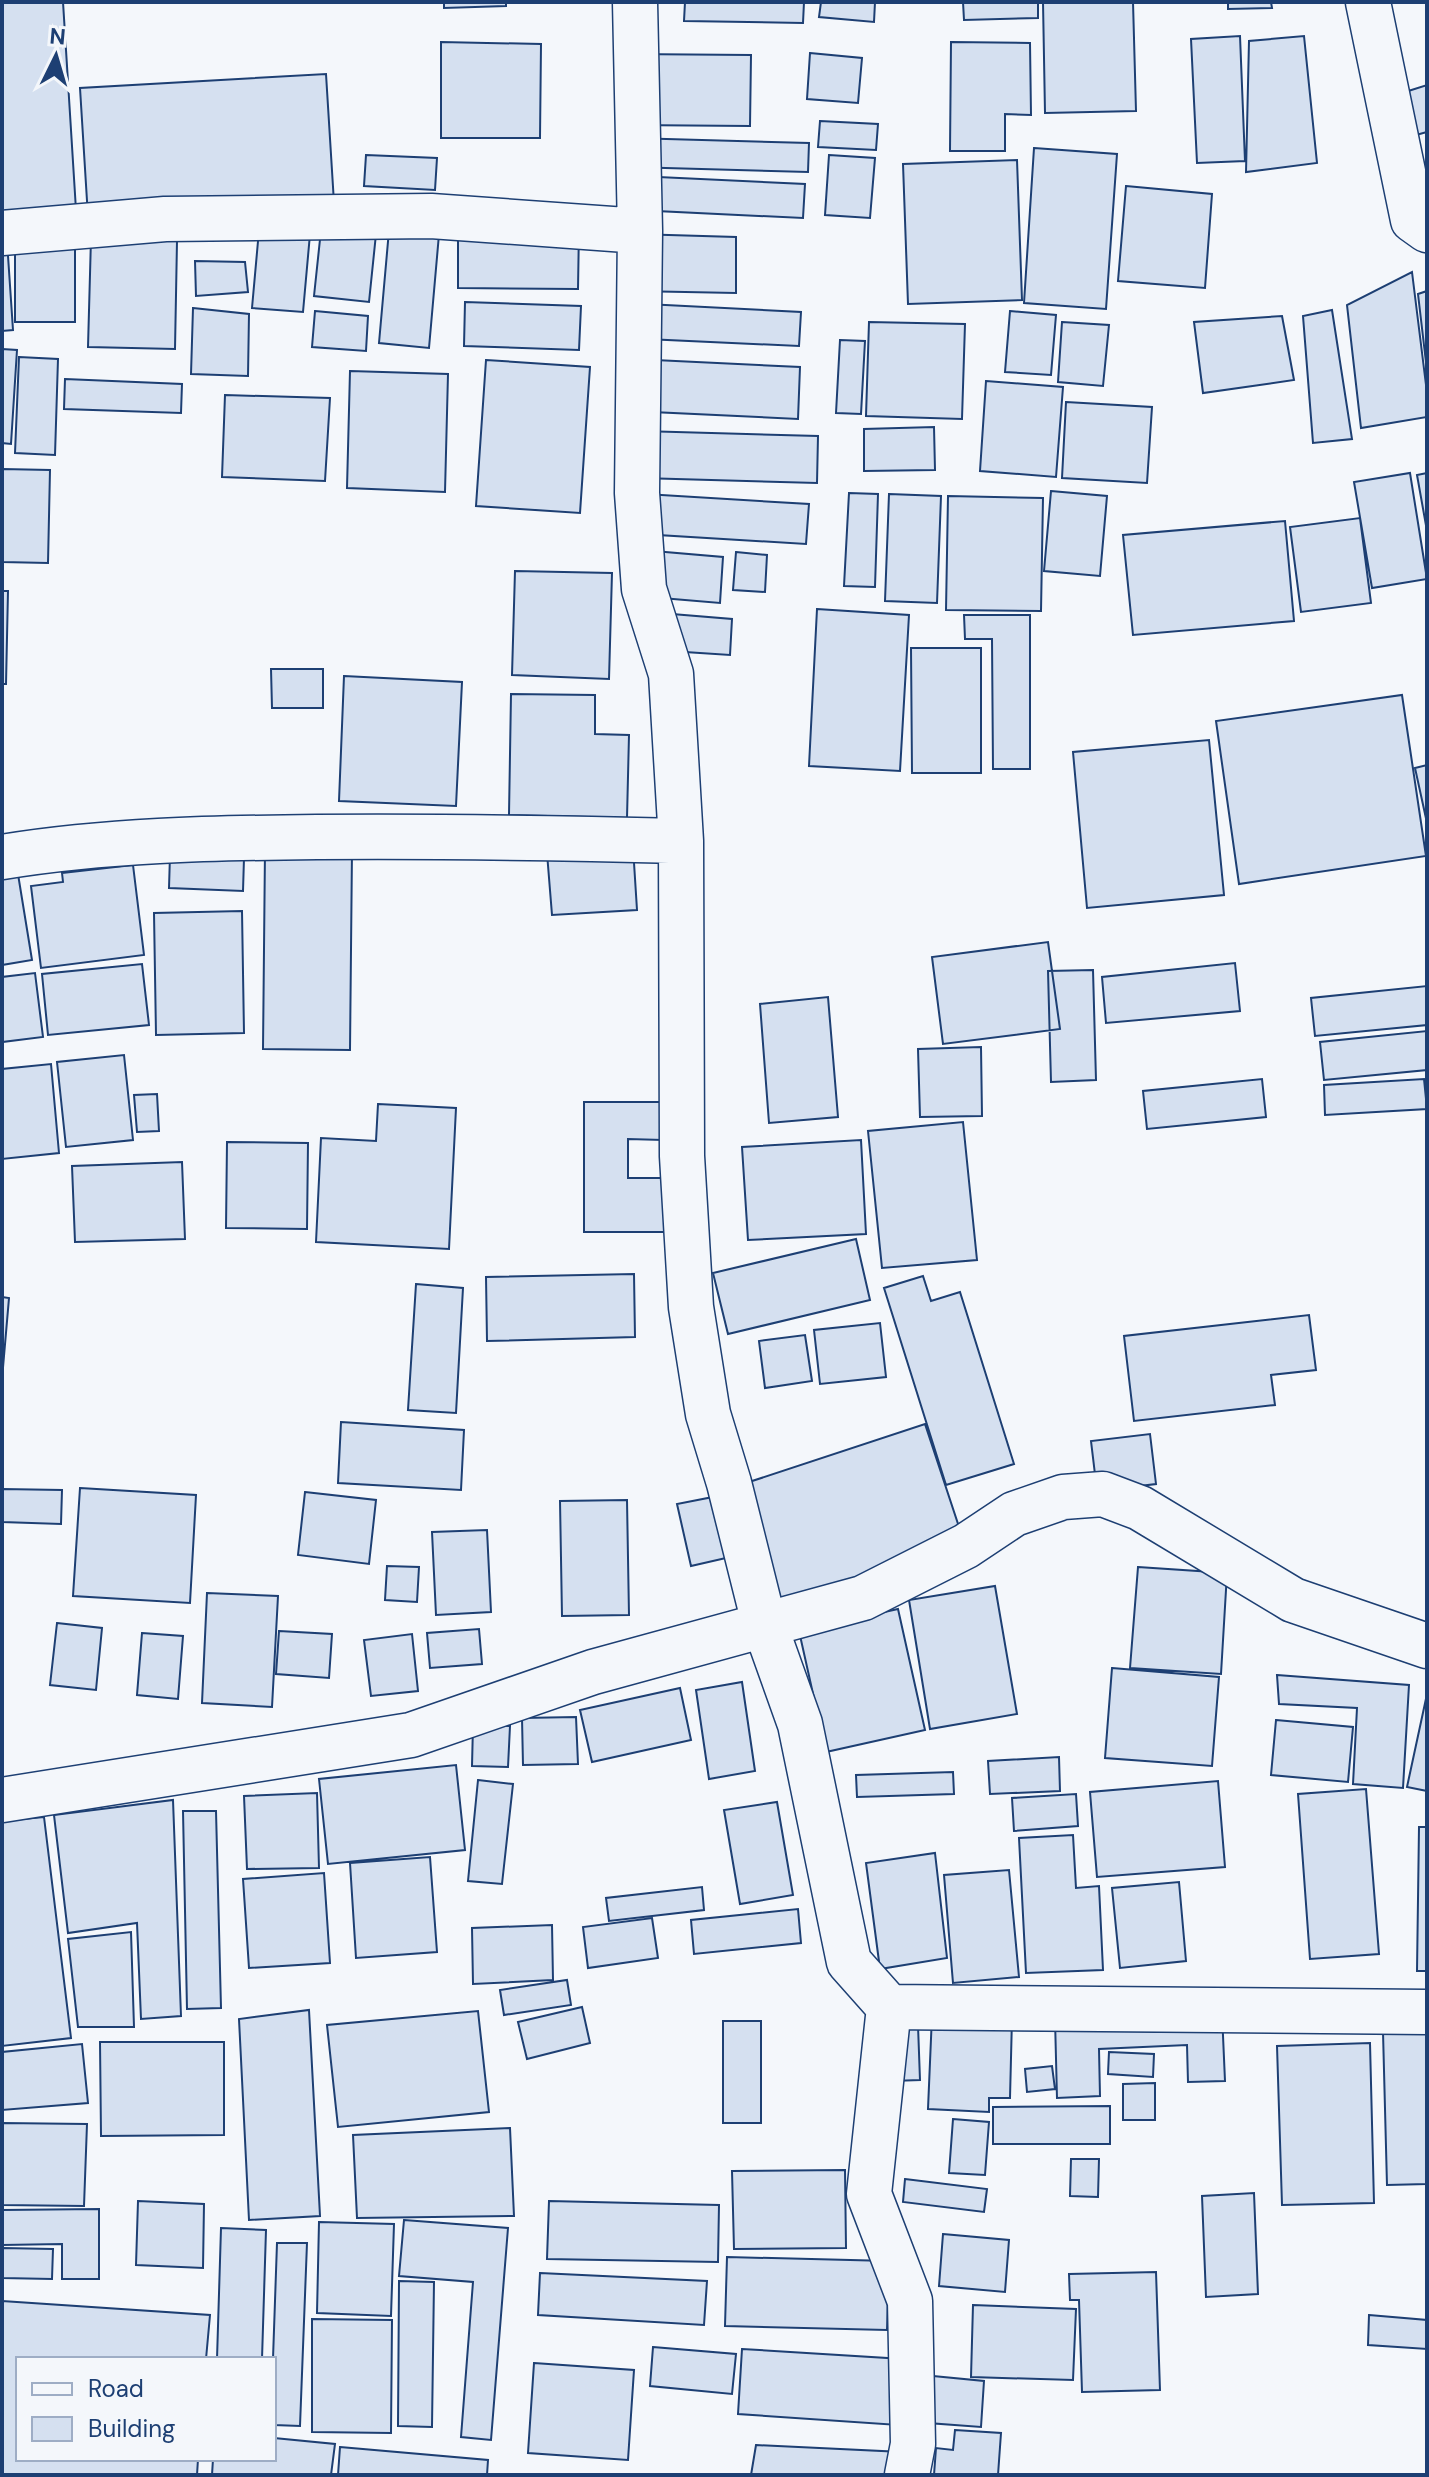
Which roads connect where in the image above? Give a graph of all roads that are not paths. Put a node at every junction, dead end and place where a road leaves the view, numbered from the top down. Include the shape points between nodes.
1 (635, 2) edge
2 (1368, 2) edge
3 (1427, 230) edge
4 (640, 231) junction
5 (2, 233) edge
6 (681, 841) junction
7 (2, 857) edge
8 (764, 1623) junction
9 (1427, 1646) edge
10 (2, 1800) edge
11 (889, 2007) junction
12 (1427, 2012) edge
13 (907, 2475) edge

1 - 4 street
2 - 3 street via 1413,220
4 - 5 street via 431,216 165,219
4 - 6 street via 637,493 644,589 671,674
6 - 7 street via 216,838 70,846
6 - 8 street via 682,1156 691,1307 708,1414
8 - 9 street via 863,1598 966,1546 1014,1514 1063,1497 1103,1494 1140,1508 1293,1600
8 - 10 street via 593,1672 411,1735
8 - 11 street via 800,1724 849,1962
11 - 12 street
11 - 13 street via 869,2194 910,2301 913,2444

